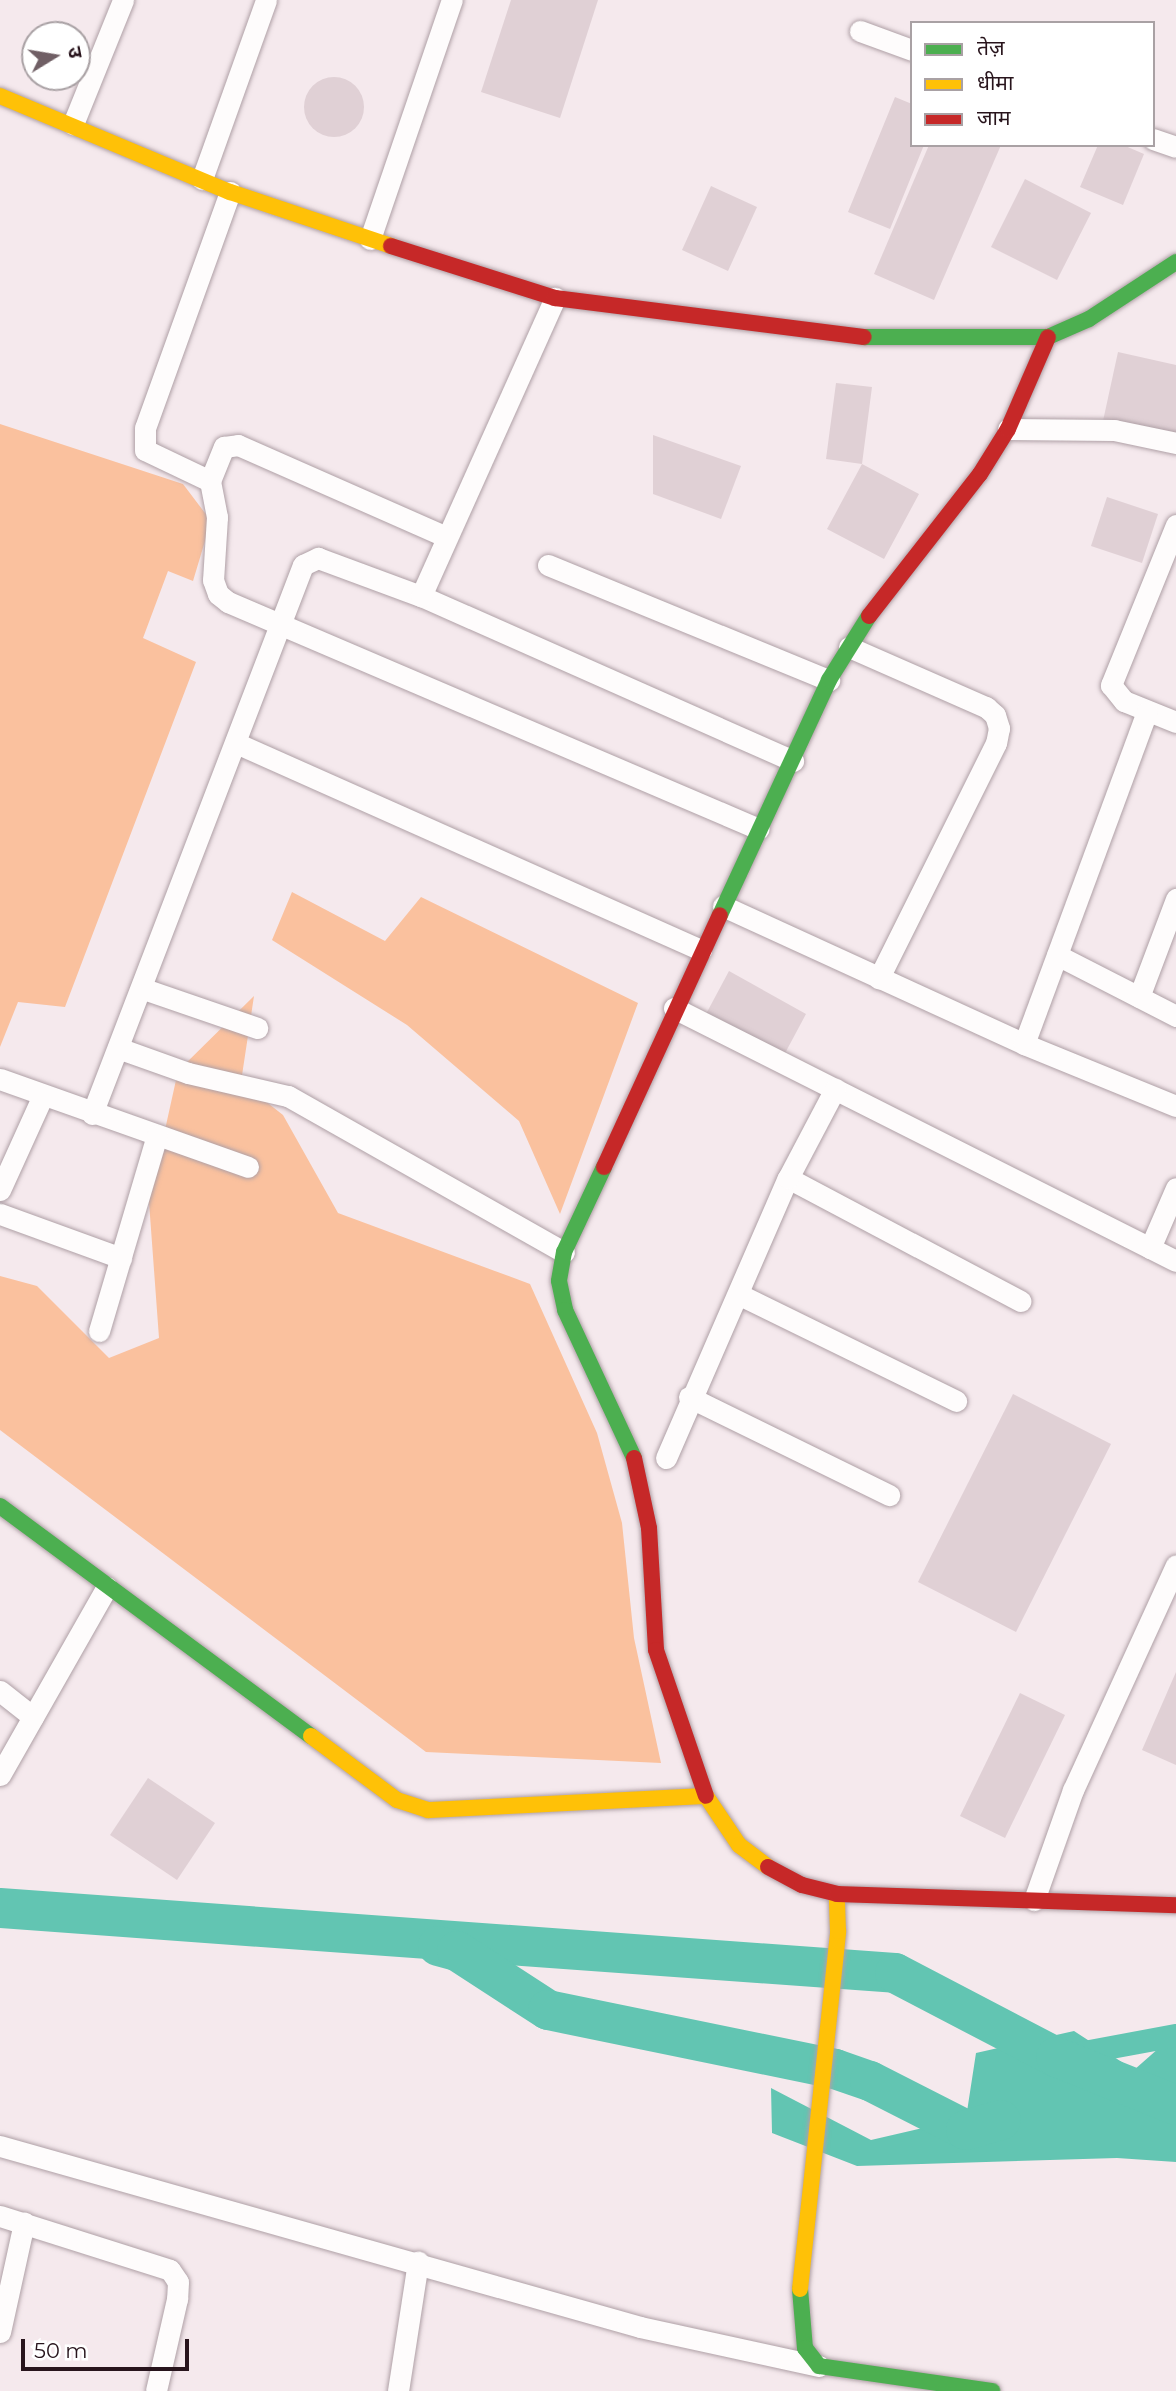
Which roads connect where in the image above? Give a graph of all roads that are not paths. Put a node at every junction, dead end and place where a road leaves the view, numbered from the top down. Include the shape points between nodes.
1 (123, 0) edge
2 (266, 0) edge
3 (452, 0) edge
4 (860, 31) dead end
5 (910, 49) edge
6 (0, 96) edge
7 (73, 124) junction
8 (1155, 140) edge
9 (1176, 147) edge
10 (202, 179) junction
11 (230, 192) junction
12 (370, 239) junction
13 (1176, 262) edge
14 (555, 298) junction
15 (1048, 337) junction
16 (1008, 429) junction
17 (1176, 443) edge
18 (210, 481) junction
19 (1176, 525) edge
20 (447, 537) junction
21 (548, 565) dead end
22 (421, 596) junction
23 (280, 627) junction
24 (849, 646) junction
25 (830, 680) junction
26 (1147, 712) junction
27 (1176, 722) edge
28 (236, 743) junction
29 (793, 761) junction
30 (759, 829) junction
31 (1176, 899) edge
32 (723, 906) junction
33 (701, 950) junction
34 (1057, 955) junction
35 (879, 978) junction
36 (141, 988) junction
37 (1139, 996) junction
38 (674, 1008) junction
39 (1176, 1016) edge
40 (257, 1028) dead end
41 (1024, 1044) junction
42 (118, 1048) junction
43 (0, 1079) edge
44 (835, 1089) junction
45 (43, 1095) junction
46 (1176, 1106) edge
47 (92, 1114) junction
48 (157, 1135) junction
49 (248, 1167) dead end
50 (788, 1178) junction
51 (1176, 1188) edge
52 (0, 1190) edge
53 (0, 1213) edge
54 (1150, 1248) junction
55 (564, 1252) junction
56 (121, 1258) junction
57 (1176, 1261) edge
58 (738, 1294) junction
59 (1020, 1301) dead end
60 (99, 1331) dead end
61 (689, 1396) junction
62 (956, 1401) dead end
63 (666, 1458) dead end
64 (889, 1495) dead end
65 (0, 1506) edge
66 (1176, 1565) edge
67 (107, 1587) junction
68 (0, 1691) edge
69 (33, 1717) junction
70 (0, 1775) edge
71 (706, 1796) junction
72 (837, 1894) junction
73 (1034, 1900) junction
74 (1176, 1905) edge
75 (0, 2146) edge
76 (0, 2216) edge
77 (24, 2223) junction
78 (418, 2262) junction
79 (0, 2332) edge
80 (819, 2366) junction
81 (156, 2391) edge
82 (398, 2391) edge
83 (992, 2391) edge

1 - 7 street
2 - 10 street
3 - 12 street
4 - 5 street
6 - 7 street
7 - 10 street
8 - 9 street
10 - 11 street
11 - 12 street
11 - 18 street via 144,439 145,450 152,456
12 - 14 street
13 - 15 street via 1089,319
14 - 15 street via 873,338
14 - 20 street
15 - 16 street
16 - 17 street via 1114,430
16 - 24 street via 980,474 877,602
18 - 20 street via 224,447 238,445
18 - 23 street via 216,503 212,562 218,594
19 - 26 street via 1111,685 1116,696
20 - 22 street
21 - 25 street
22 - 23 street via 328,561 309,560 303,565
22 - 29 street
23 - 28 street
23 - 30 street
24 - 25 street
24 - 35 street via 986,707 999,728 996,743
25 - 29 street
26 - 27 street
26 - 34 street
28 - 33 street
28 - 36 street
29 - 30 street
30 - 32 street
31 - 37 street
32 - 33 street
32 - 35 street
33 - 38 street
34 - 37 street
34 - 41 street
35 - 41 street
36 - 40 street
36 - 42 street
37 - 39 street
38 - 44 street
38 - 55 street
41 - 46 street
42 - 47 street
42 - 55 street via 188,1073 288,1096
43 - 45 street
44 - 50 street
44 - 54 street
45 - 47 street
45 - 52 street
47 - 48 street
48 - 49 street
48 - 56 street
50 - 58 street
50 - 59 street
51 - 54 street
53 - 56 street
54 - 57 street
55 - 71 street via 559,1281 565,1310 629,1440 639,1477 649,1528 656,1650
56 - 60 street
58 - 61 street
58 - 62 street
61 - 63 street
61 - 64 street
65 - 67 street
66 - 73 street via 1073,1790
67 - 69 street
67 - 71 street via 397,1800 428,1810 454,1811
68 - 69 street
69 - 70 street
71 - 72 street via 739,1845 772,1870 802,1885
72 - 73 street
72 - 80 street via 838,1931 798,2305 805,2348
73 - 74 street
75 - 78 street
76 - 77 street
77 - 79 street
77 - 81 street via 170,2270 178,2282 177,2300
78 - 80 street via 640,2327
78 - 82 street
80 - 83 street

